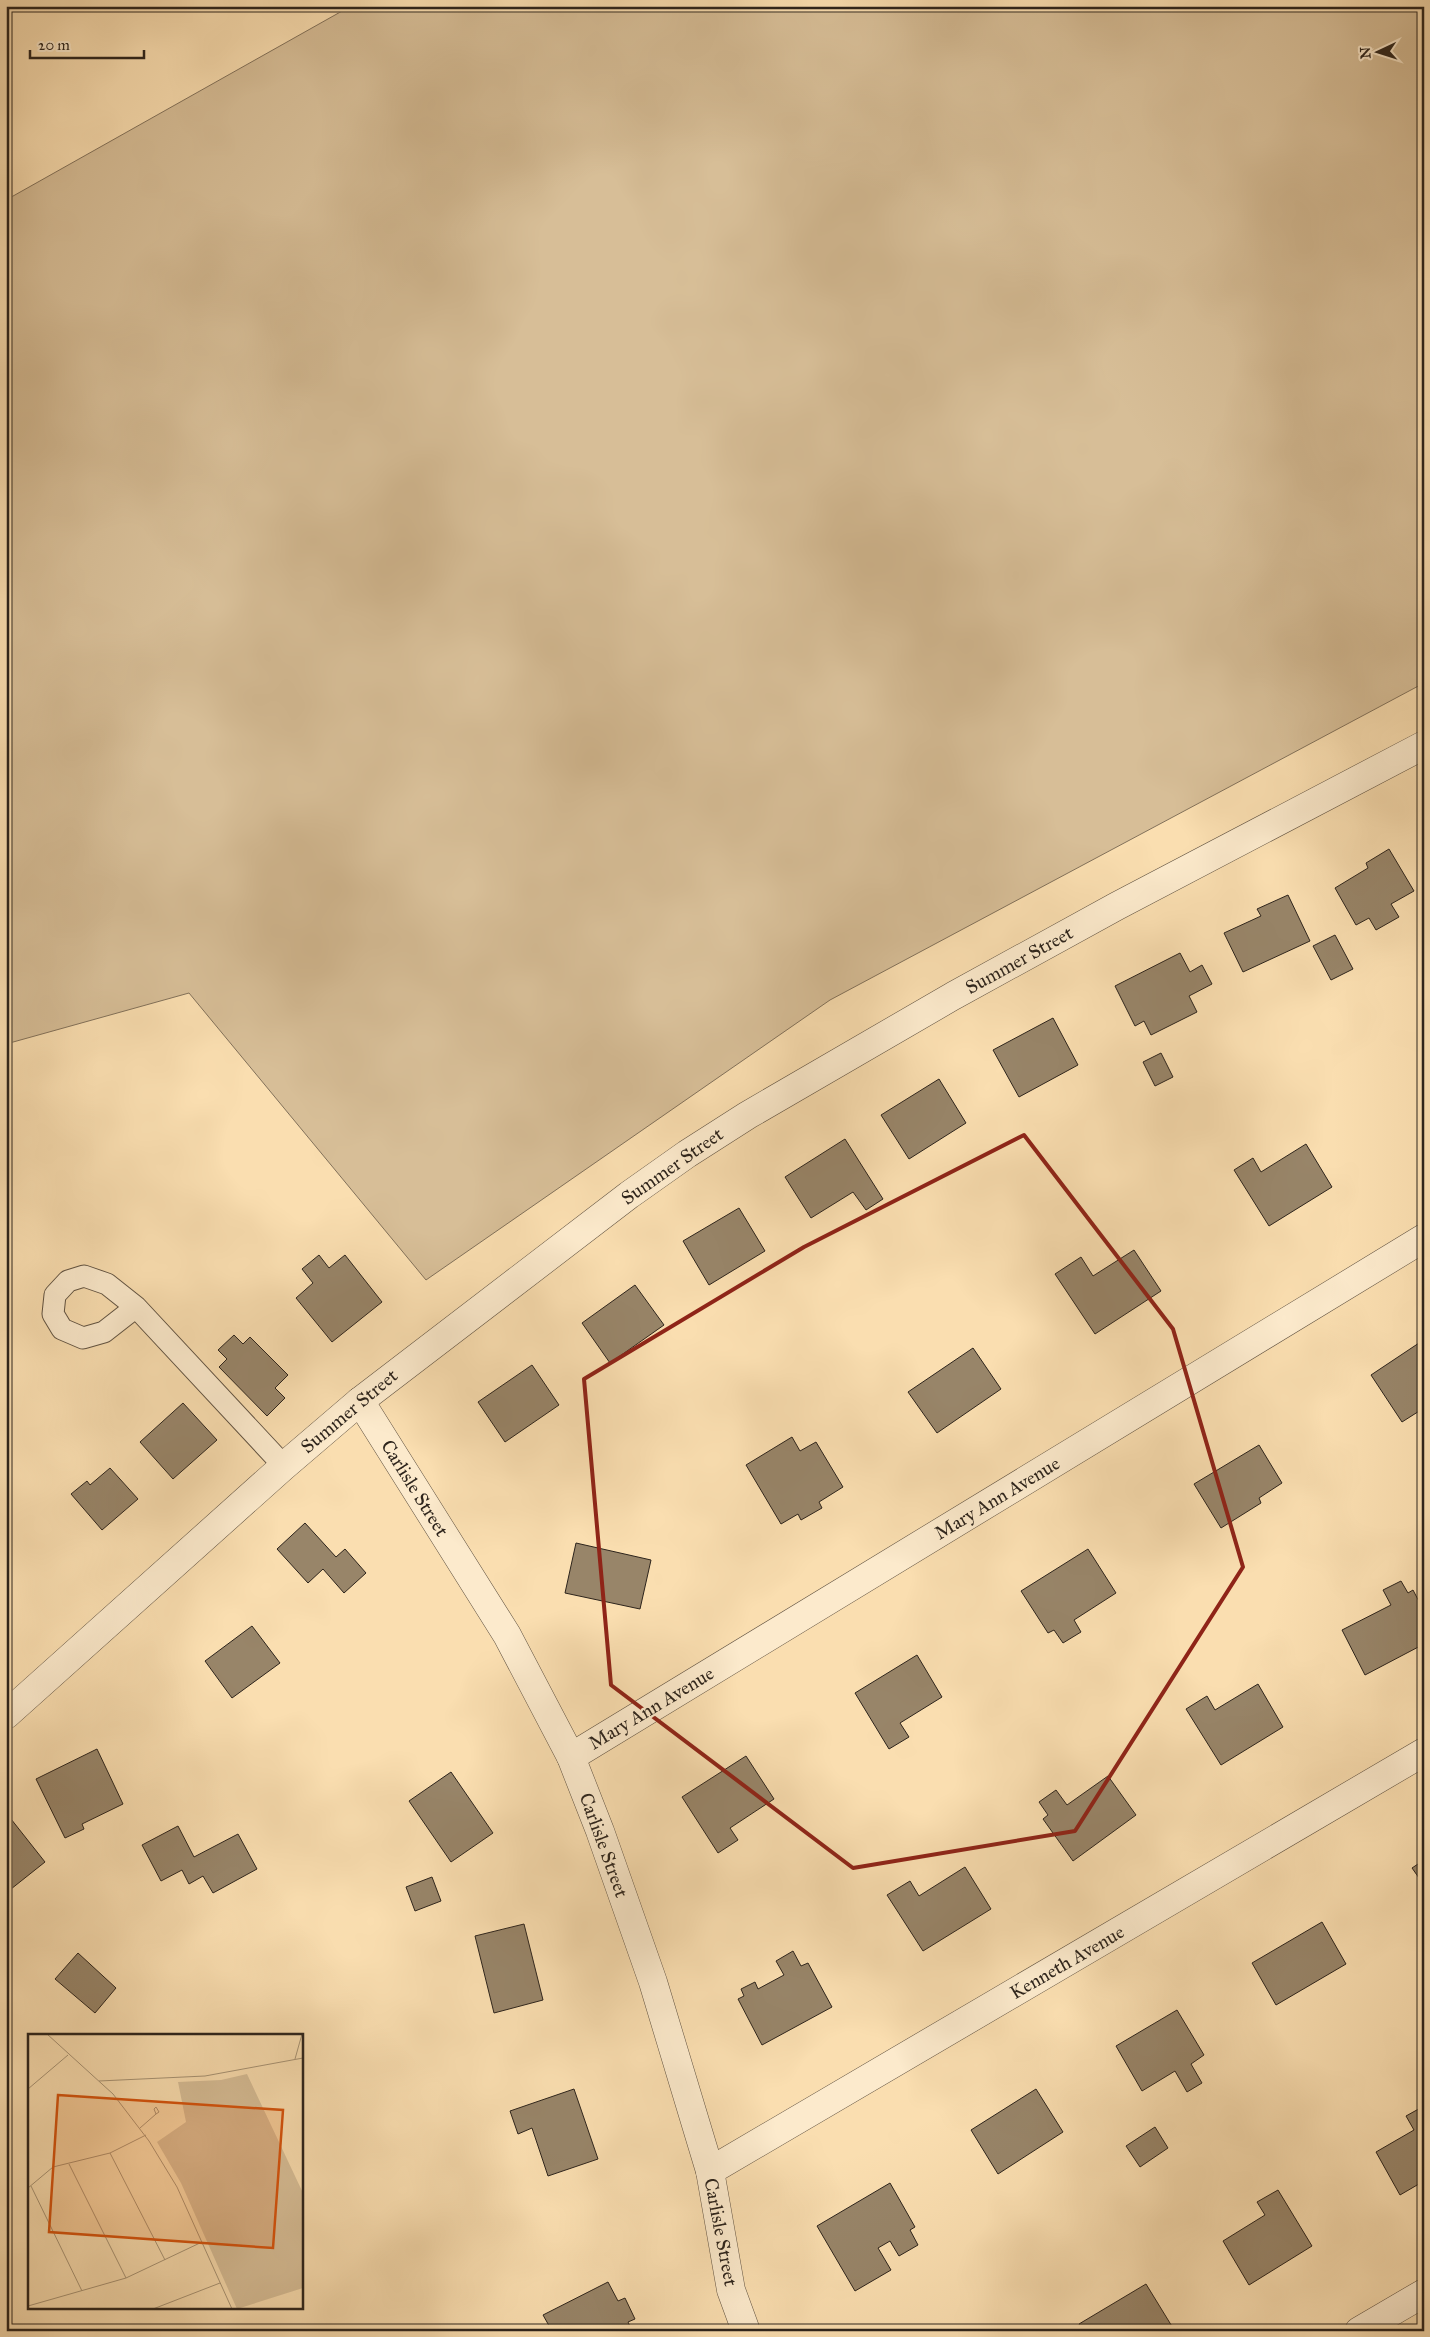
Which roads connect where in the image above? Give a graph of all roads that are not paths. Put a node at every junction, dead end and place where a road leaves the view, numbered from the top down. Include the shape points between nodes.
1 (1423, 746) edge
2 (1424, 1238) edge
3 (136, 1307) dead end
4 (360, 1401) junction
5 (284, 1466) junction
6 (6, 1714) edge
7 (1424, 1752) edge
8 (571, 1757) junction
9 (710, 2171) junction
10 (1424, 2293) edge
11 (746, 2331) edge
12 (1359, 2331) edge

1 - 4 street, Summer Street via 1117,906 920,1014 748,1115 628,1195
2 - 8 street, Mary Ann Avenue
3 - 5 lane
4 - 5 street, Summer Street
4 - 8 street, Carlisle Street via 507,1635
5 - 6 street, Summer Street
7 - 9 street, Kenneth Avenue
8 - 9 street, Carlisle Street via 653,1982
9 - 11 street, Carlisle Street via 731,2290
10 - 12 street

